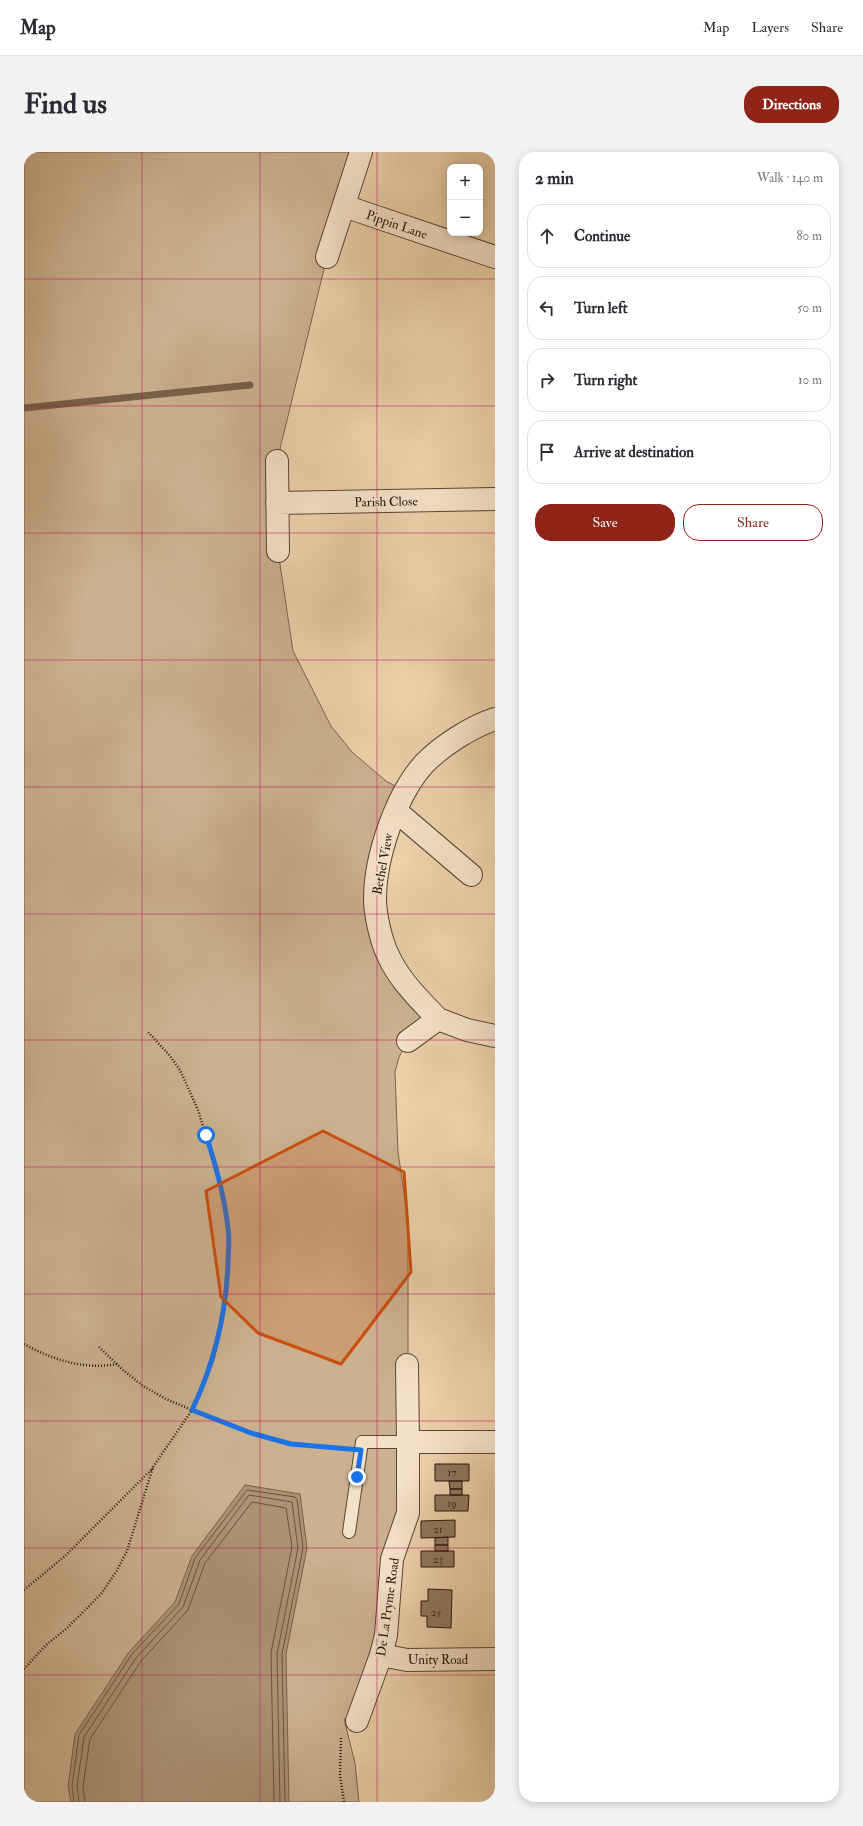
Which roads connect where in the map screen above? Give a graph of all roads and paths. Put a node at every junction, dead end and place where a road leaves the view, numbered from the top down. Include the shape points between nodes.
1 (361, 152) edge
2 (344, 206) junction
3 (327, 257) dead end
4 (495, 258) edge
5 (277, 461) dead end
6 (495, 499) edge
7 (277, 503) junction
8 (278, 551) dead end
9 (495, 719) edge
10 (396, 811) junction
11 (471, 875) dead end
12 (438, 1019) junction
13 (148, 1032) dead end
14 (495, 1036) edge
15 (408, 1041) dead end
16 (24, 1344) edge
17 (99, 1347) dead end
18 (117, 1364) junction
19 (407, 1365) dead end
20 (192, 1410) junction
21 (408, 1442) junction
22 (495, 1442) edge
23 (361, 1450) junction
24 (154, 1467) junction
25 (349, 1532) dead end
26 (24, 1590) edge
27 (381, 1655) junction
28 (495, 1659) edge
29 (24, 1669) edge
30 (357, 1722) joint
31 (344, 1802) edge

1 - 2 street
2 - 3 street
2 - 4 street, Pippin Lane
5 - 7 street
6 - 7 street, Parish Close
7 - 8 street
9 - 10 street, Bethel View via 474,728 434,754 412,779
10 - 11 street, Bethel View
10 - 12 street, Bethel View via 387,833 377,876 374,900 379,925 387,954 402,981
12 - 14 street via 467,1030
12 - 15 street
13 - 20 path via 180,1070 198,1110 221,1185 229,1231 222,1319 214,1358
16 - 18 path via 44,1355 76,1364 100,1367
17 - 18 path
18 - 20 path via 143,1386
19 - 21 street, De La Pryme Road
20 - 23 path via 251,1433 291,1444
20 - 24 path
21 - 22 street
21 - 23 lane via 362,1442
21 - 27 street, De La Pryme Road via 408,1513 392,1559 386,1635
23 - 25 lane
24 - 26 path via 65,1556
24 - 29 path via 127,1551 116,1572 101,1594
27 - 28 street, Unity Road via 407,1660
27 - 30 street, De La Pryme Road
30 - 31 path via 344,1719 340,1748

